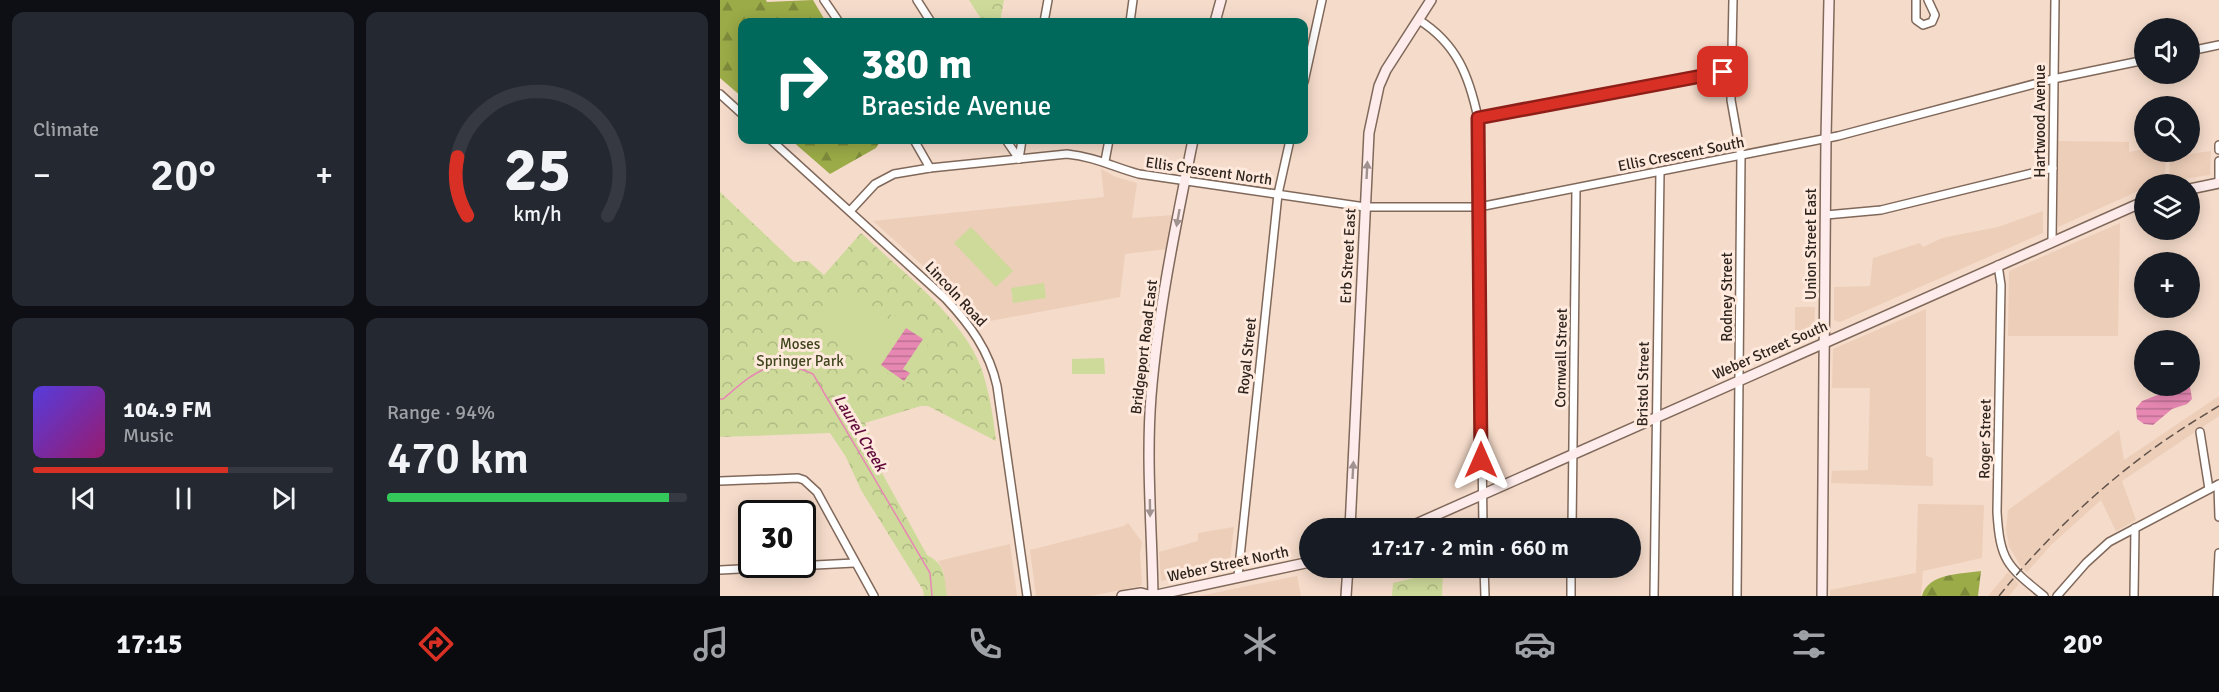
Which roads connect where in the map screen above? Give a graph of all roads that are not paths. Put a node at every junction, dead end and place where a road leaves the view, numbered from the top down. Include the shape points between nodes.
1 (824, 0) edge
2 (917, 0) edge
3 (1048, 0) edge
4 (1134, 0) edge
5 (1221, 0) edge
6 (1322, 0) edge
7 (1431, 0) edge
8 (1733, 0) edge
9 (1829, 0) edge
10 (1916, 0) edge
11 (1928, 0) edge
12 (2055, 0) edge
13 (836, 18) edge
14 (929, 18) edge
15 (1045, 18) edge
16 (1131, 18) edge
17 (1216, 18) edge
18 (1419, 20) junction
19 (2219, 45) edge
20 (2200, 49) edge
21 (2134, 62) edge
22 (1308, 64) edge
23 (1731, 70) junction
24 (2053, 78) junction
25 (721, 97) edge
26 (738, 111) edge
27 (1478, 118) junction
28 (1826, 138) junction
29 (775, 144) edge
30 (916, 144) edge
31 (1009, 144) edge
32 (1021, 144) edge
33 (1108, 144) edge
34 (1191, 144) edge
35 (1289, 144) edge
36 (2219, 145) edge
37 (2219, 150) edge
38 (1742, 156) junction
39 (1018, 159) junction
40 (1105, 161) junction
41 (2219, 161) edge
42 (930, 168) junction
43 (2053, 168) junction
44 (1660, 172) junction
45 (1185, 180) junction
46 (2219, 183) edge
47 (2200, 187) edge
48 (1576, 189) junction
49 (1278, 194) junction
50 (2134, 206) edge
51 (1365, 207) junction
52 (1479, 207) junction
53 (850, 211) junction
54 (1826, 215) junction
55 (2052, 242) junction
56 (1998, 265) junction
57 (1825, 341) junction
58 (1740, 380) junction
59 (1656, 418) junction
60 (2200, 432) dead end
61 (1573, 455) junction
62 (720, 482) edge
63 (2218, 485) edge
64 (2209, 489) junction
65 (1482, 495) junction
66 (1350, 518) edge
67 (1430, 518) edge
68 (1483, 518) edge
69 (1572, 518) edge
70 (2219, 518) edge
71 (2135, 528) junction
72 (2219, 553) edge
73 (854, 562) junction
74 (1299, 563) edge
75 (720, 570) edge
76 (1238, 576) junction
77 (1347, 578) edge
78 (1484, 578) edge
79 (1571, 578) edge
80 (874, 596) edge
81 (1026, 596) edge
82 (1122, 596) edge
83 (1152, 596) edge
84 (1346, 596) edge
85 (1485, 596) edge
86 (1571, 596) edge
87 (1654, 596) edge
88 (1737, 596) edge
89 (1822, 596) edge
90 (2044, 596) edge
91 (2057, 596) edge
92 (2134, 596) edge
93 (2217, 596) edge

1 - 13 street
2 - 14 street
3 - 15 street
4 - 16 street
5 - 17 main road
6 - 22 street
7 - 18 main road, Erb Street East
8 - 23 street, Rodney Street
9 - 28 main road, Union Street East
10 - 11 street via 1916,20 1923,25 1932,22 1935,15
12 - 24 street, Hartwood Avenue
18 - 27 street via 1458,57 1469,80
51 -> 18 main road, Erb Street East via 1369,133 1379,86
19 - 20 street
21 - 24 street, Ellis Crescent South
23 - 27 street
23 - 38 street, Rodney Street via 1731,100
24 - 28 street, Ellis Crescent South
24 - 43 street, Hartwood Avenue
25 - 26 street
27 - 52 street
28 - 38 street, Ellis Crescent South
28 - 54 main road, Union Street East
29 - 53 street, Lincoln Road
30 - 42 street
31 - 39 street
32 - 39 street
33 - 40 street
34 - 45 main road, Bridgeport Road East
35 - 49 street, Royal Street
36 - 37 street
38 - 44 street, Ellis Crescent South
38 - 58 street, Rodney Street
39 - 40 street, Ellis Crescent North via 1067,154
39 - 42 street, Ellis Crescent North
40 - 45 street, Ellis Crescent North via 1139,174
41 - 46 street
42 - 53 street, Ellis Crescent North via 885,178
43 - 54 street via 1881,210
43 - 55 street, Hartwood Avenue
44 - 48 street, Ellis Crescent South
44 - 59 street, Bristol Street
45 - 49 street, Ellis Crescent North
45 -> 83 main road, Bridgeport Road East via 1151,397
46 - 47 main road
48 - 52 street, Ellis Crescent South
48 - 61 street, Cornwall Street
49 - 51 street, Ellis Crescent North
49 - 76 street, Royal Street
50 - 55 main road, Weber Street South
51 - 52 street, Ellis Crescent South
66 -> 51 main road, Erb Street East
52 - 65 street
53 - 81 street, Lincoln Road via 957,311 971,327 991,364 1006,436
54 - 57 main road, Union Street East
55 - 56 main road, Weber Street South
56 - 57 main road, Weber Street South
56 - 90 street, Roger Street via 1998,539 2008,565
57 - 58 main road, Weber Street South
57 - 89 main road, Union Street East
58 - 59 main road, Weber Street South
58 - 88 street, Rodney Street
59 - 61 main road, Weber Street South
59 - 87 street, Bristol Street
60 - 64 street
61 - 65 main road, Weber Street South
61 - 69 street, Cornwall Street
62 - 73 street via 804,480 817,492
63 - 64 street
63 - 70 street
64 - 71 street
65 - 67 main road, Weber Street South
65 - 68 street
71 - 91 street via 2101,548
71 - 92 street
72 - 93 street
73 - 75 street
73 - 80 street
74 - 76 main road, Weber Street North
76 - 83 main road, Weber Street North
77 - 84 main road
78 - 85 street
79 - 86 street
82 - 83 main road, Weber Street North

